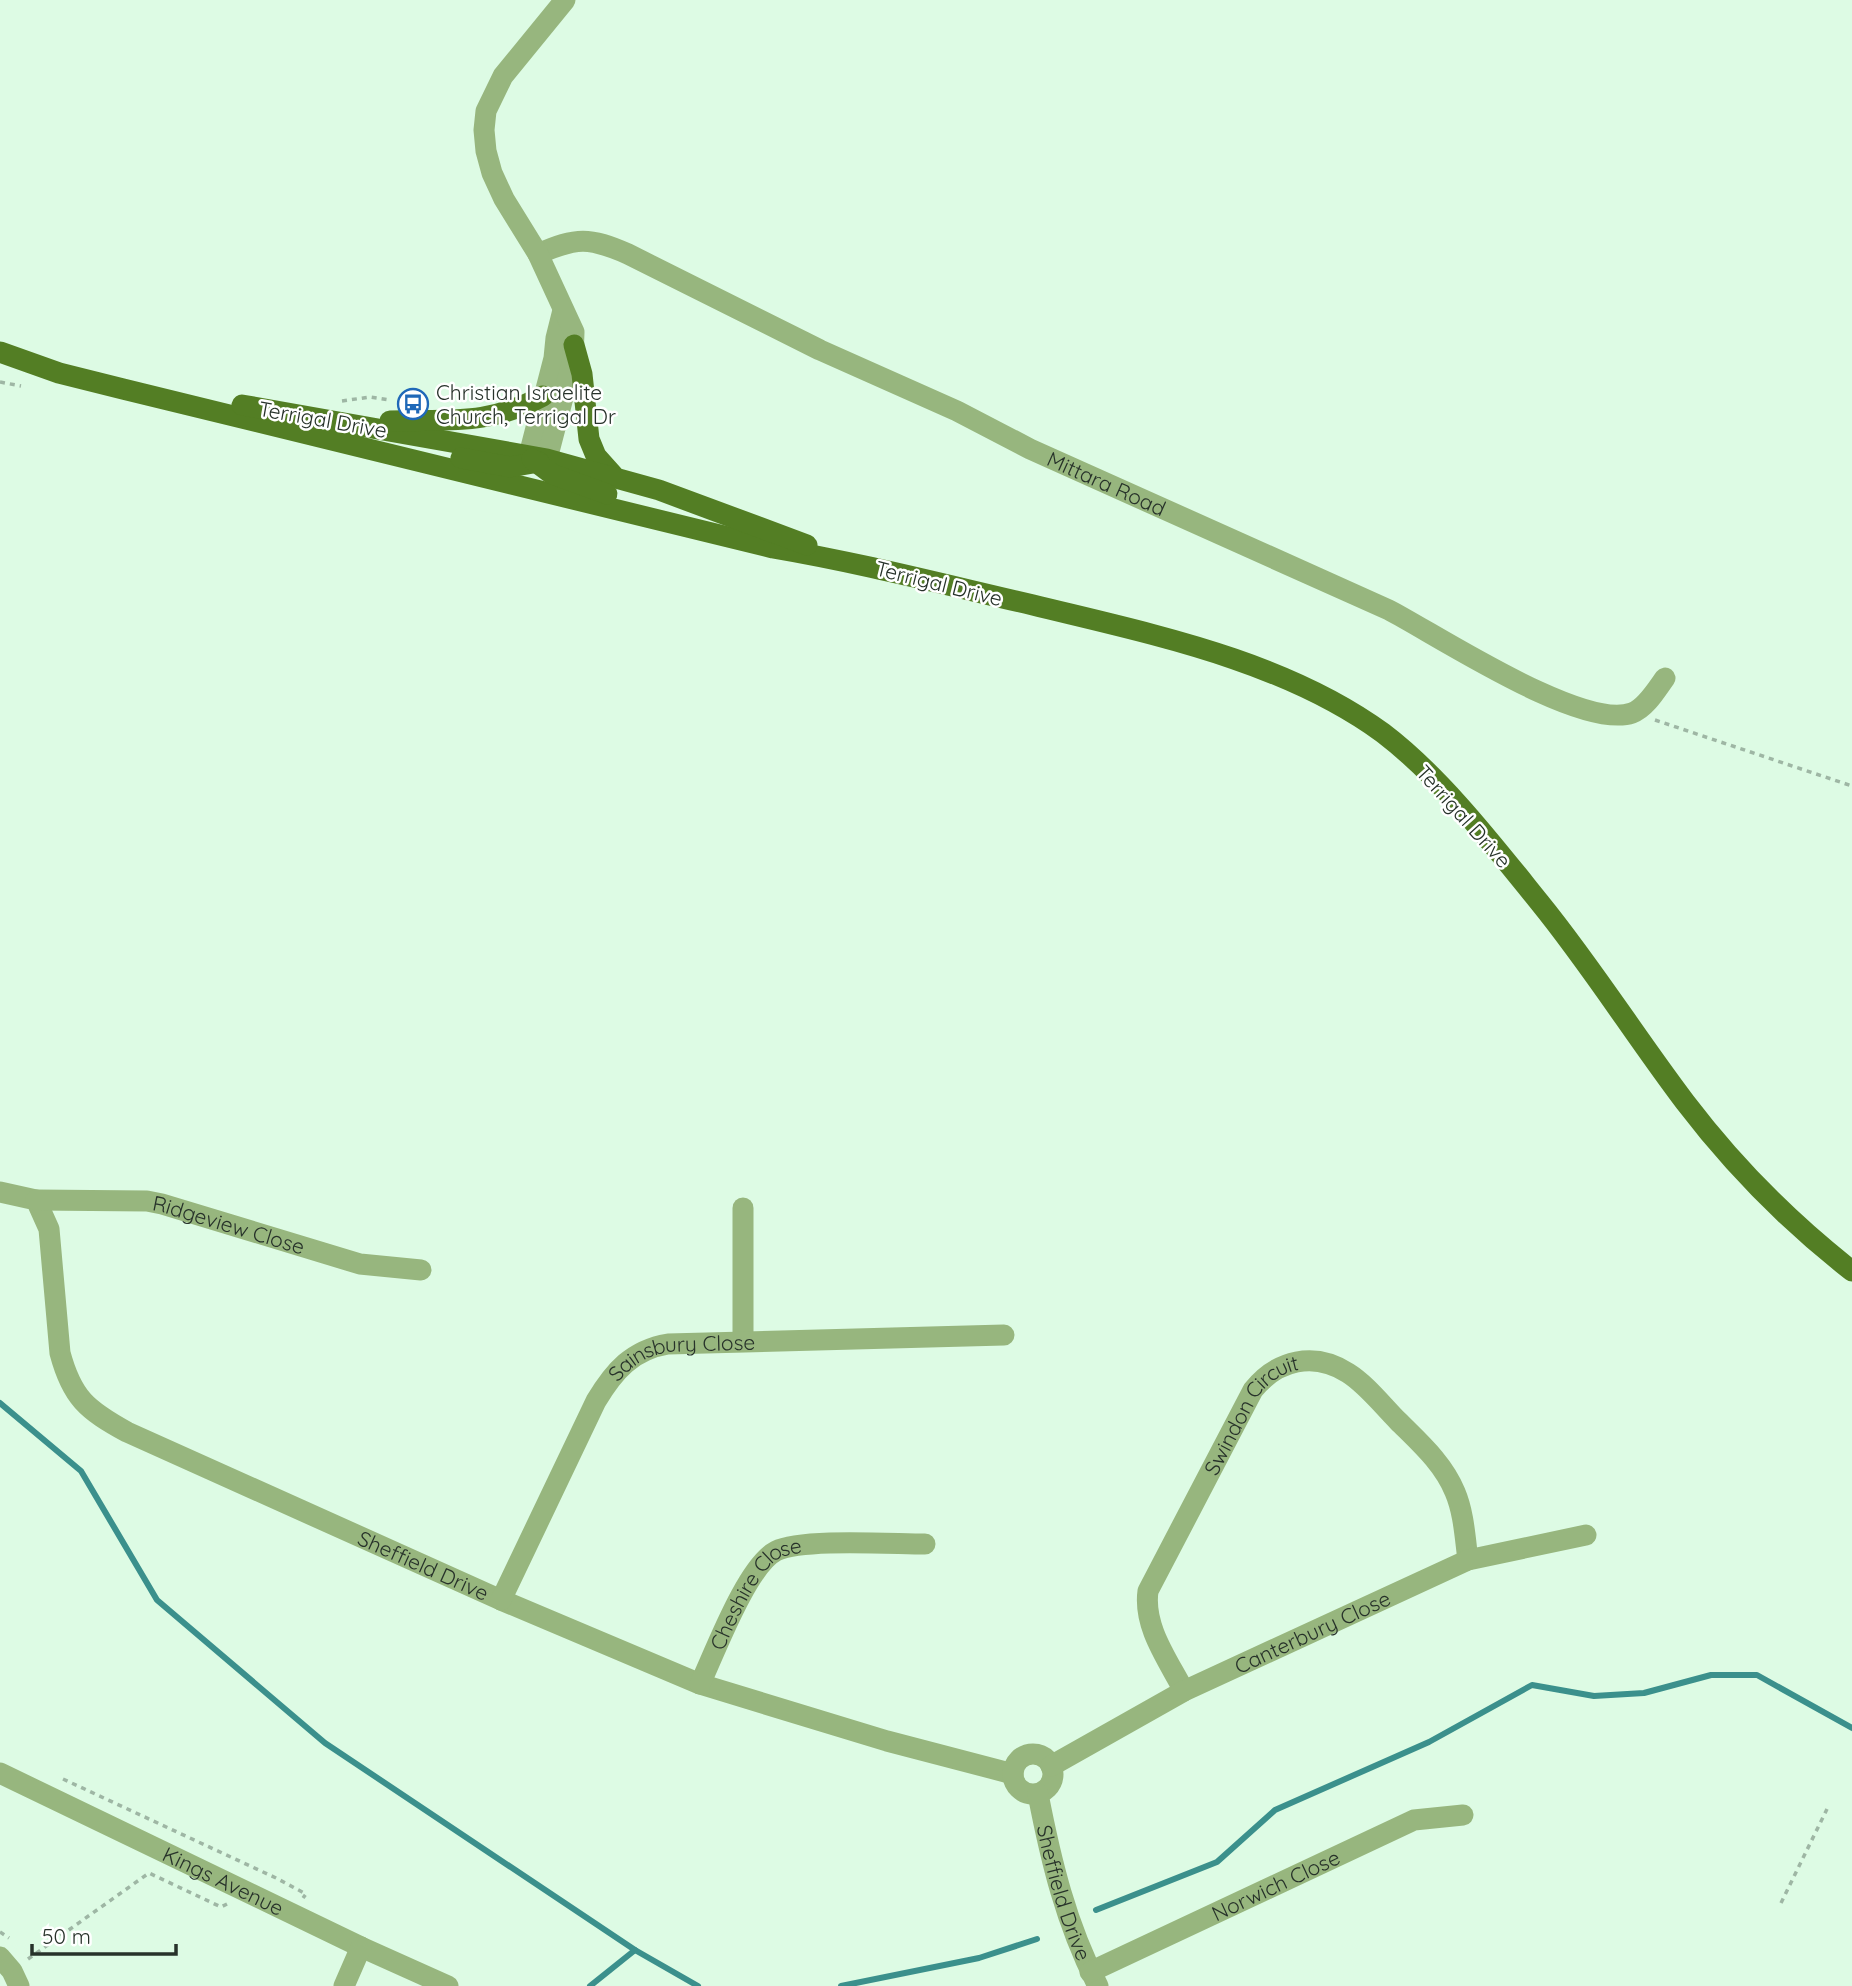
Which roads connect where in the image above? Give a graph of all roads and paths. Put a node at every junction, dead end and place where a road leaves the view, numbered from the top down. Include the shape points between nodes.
1 (565, 0) edge
2 (538, 254) junction
3 (562, 310) junction
4 (0, 341) edge
5 (574, 345) junction
6 (0, 352) edge
7 (0, 382) edge
8 (21, 386) dead end
9 (543, 396) junction
10 (338, 401) dead end
11 (391, 401) dead end
12 (346, 422) junction
13 (352, 445) junction
14 (538, 459) junction
15 (613, 475) junction
16 (694, 527) junction
17 (845, 560) junction
18 (1665, 678) dead end
19 (1633, 713) junction
20 (1852, 786) edge
21 (0, 1192) edge
22 (36, 1200) junction
23 (743, 1208) dead end
24 (421, 1270) dead end
25 (1852, 1271) edge
26 (1004, 1335) dead end
27 (743, 1341) junction
28 (1586, 1535) dead end
29 (926, 1544) dead end
30 (1468, 1560) junction
31 (501, 1600) junction
32 (700, 1684) junction
33 (1184, 1691) junction
34 (1051, 1766) junction
35 (0, 1773) edge
36 (1013, 1774) junction
37 (54, 1775) dead end
38 (1038, 1794) junction
39 (1827, 1809) dead end
40 (1463, 1815) dead end
41 (229, 1898) dead end
42 (303, 1898) dead end
43 (1781, 1903) dead end
44 (360, 1947) junction
45 (0, 1957) edge
46 (28, 1959) dead end
47 (1094, 1979) edge
48 (19, 1986) edge
49 (344, 1986) edge
50 (448, 1986) edge

1 - 2 street via 503,76 486,111 486,151 492,173
2 - 3 street
2 - 19 street, Mittara Road via 575,241 608,245 1030,449 1389,610 1569,704 1608,715
3 - 5 street via 574,332
3 - 9 street
4 - 12 main road, Terrigal Drive via 62,363 192,396
5 - 14 street
5 - 15 main road via 589,439 596,456
6 - 13 main road, Terrigal Drive via 59,373
7 - 8 path
9 - 12 main road via 519,409 477,419
9 - 14 street
10 - 11 path via 370,397
12 - 14 main road, Terrigal Drive
13 - 14 main road via 510,467
13 - 16 main road, Terrigal Drive
14 - 15 main road, Terrigal Drive
14 - 16 main road via 552,474 568,481
15 - 17 main road, Terrigal Drive
16 - 17 main road, Terrigal Drive via 773,548
17 - 25 main road, Terrigal Drive via 1172,639 1317,693 1383,733 1442,786 1534,895 1687,1104 1774,1205
18 - 19 street
19 - 20 path
21 - 22 street
22 - 24 street, Ridgeview Close via 147,1201 360,1264
22 - 31 street, Sheffield Drive via 49,1229 60,1353 70,1384 85,1406 127,1432
23 - 27 street
26 - 27 street, Sainsbury Close
27 - 31 street, Sainsbury Close via 668,1344 625,1362 596,1401
28 - 30 street, Canterbury Close
29 - 32 street, Cheshire Close via 799,1544 776,1551 752,1574
30 - 33 street, Canterbury Close
30 - 33 street, Swindon Circuit via 1457,1499 1435,1458 1348,1373 1313,1361 1277,1367 1252,1390 1148,1591 1152,1627
31 - 32 street, Sheffield Drive
32 - 36 street, Sheffield Drive
33 - 34 street, Canterbury Close
34 - 36 street via 1042,1757 1029,1755 1018,1762
34 - 38 street via 1051,1783
35 - 44 street, Kings Avenue
36 - 38 street via 1021,1790
37 - 42 path via 276,1878 306,1894
38 - 47 street, Sheffield Drive via 1053,1872
39 - 43 path
40 - 47 street, Norwich Close via 1414,1820
41 - 46 path via 221,1907 149,1873
44 - 49 street
44 - 50 street, Kings Avenue
45 - 48 street

